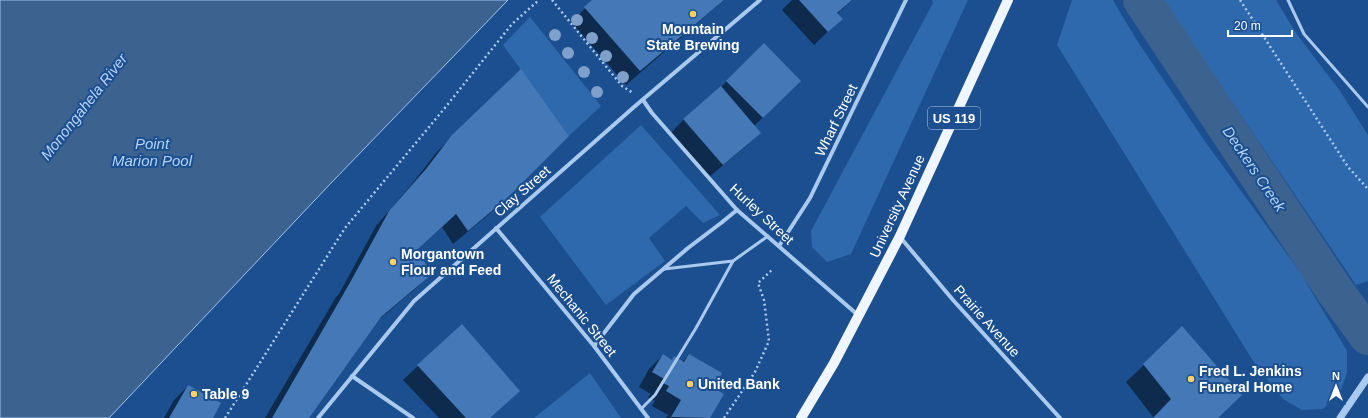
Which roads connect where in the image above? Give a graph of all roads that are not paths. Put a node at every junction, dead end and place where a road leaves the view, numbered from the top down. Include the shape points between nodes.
1 (760, 0) edge
2 (906, 0) edge
3 (1008, 0) edge
4 (1288, 0) edge
5 (643, 100) junction
6 (1368, 107) edge
7 (737, 210) junction
8 (496, 228) junction
9 (768, 236) junction
10 (900, 236) junction
11 (779, 246) junction
12 (733, 260) junction
13 (664, 269) junction
14 (859, 316) junction
15 (594, 346) junction
16 (352, 376) junction
17 (1368, 377) edge
18 (641, 409) junction
19 (318, 418) edge
20 (413, 418) edge
21 (648, 418) edge
22 (801, 418) edge
23 (1060, 418) edge
24 (1340, 418) edge

1 - 5 street, Clay Street
2 - 11 street, Wharf Street via 810,198
3 - 10 main road, University Avenue / US 119
4 - 6 lane via 1304,34
5 - 7 street, Hurley Street
5 - 8 street, Clay Street
7 - 9 street, Hurley Street
7 - 13 street
8 - 15 street, Mechanic Street
8 - 16 street, Clay Street via 414,301
9 - 11 street, Hurley Street
9 - 12 lane
10 - 14 main road, University Avenue / US 119
10 - 23 street, Prairie Avenue via 953,300
11 - 14 street, Hurley Street
12 - 13 lane
12 - 18 lane via 655,395
13 - 15 street via 634,294
14 - 22 main road, University Avenue / US 119
15 - 18 street, Mechanic Street
16 - 19 street, Clay Street
16 - 20 street
17 - 24 street
18 - 21 street, Mechanic Street

